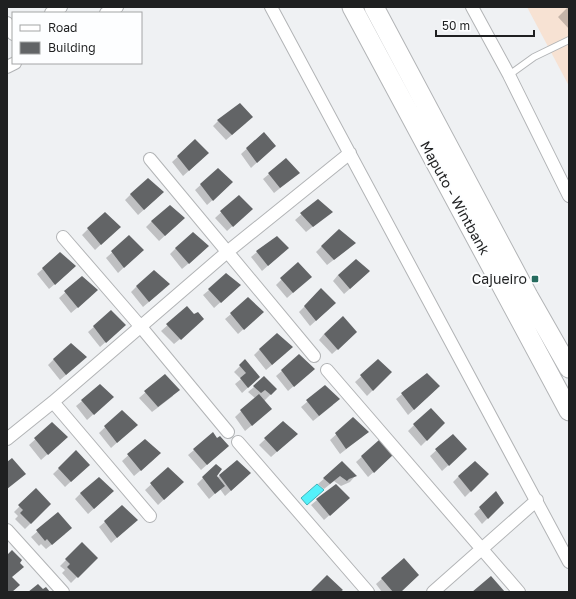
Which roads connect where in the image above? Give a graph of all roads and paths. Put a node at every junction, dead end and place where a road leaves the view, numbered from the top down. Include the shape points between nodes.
1 (117, 7) edge
2 (271, 7) edge
3 (352, 7) edge
4 (374, 7) edge
5 (472, 7) edge
6 (108, 12) edge
7 (7, 22) edge
8 (12, 32) edge
9 (569, 40) edge
10 (509, 75) junction
11 (350, 153) junction
12 (150, 159) dead end
13 (569, 196) edge
14 (63, 237) dead end
15 (226, 253) junction
16 (141, 327) junction
17 (314, 356) dead end
18 (569, 368) edge
19 (327, 370) dead end
20 (53, 402) junction
21 (569, 411) edge
22 (228, 432) dead end
23 (7, 439) edge
24 (238, 442) dead end
25 (537, 500) junction
26 (150, 516) dead end
27 (7, 530) edge
28 (482, 549) junction
29 (569, 562) edge
30 (63, 592) edge
31 (368, 592) edge
32 (433, 592) edge
33 (519, 592) edge

1 - 6 street
2 - 11 street
3 - 21 highway, Maputo - Wintbank
4 - 18 highway, Maputo - Wintbank
5 - 10 street
7 - 8 street
9 - 10 lane via 534,57
10 - 13 street
11 - 15 street
11 - 25 street
12 - 15 street
14 - 16 street
15 - 16 street
15 - 17 street
16 - 20 street
16 - 22 street
19 - 28 street
20 - 23 street
20 - 26 street
24 - 31 street
25 - 28 street
25 - 29 street
27 - 30 street
28 - 32 street
28 - 33 street

